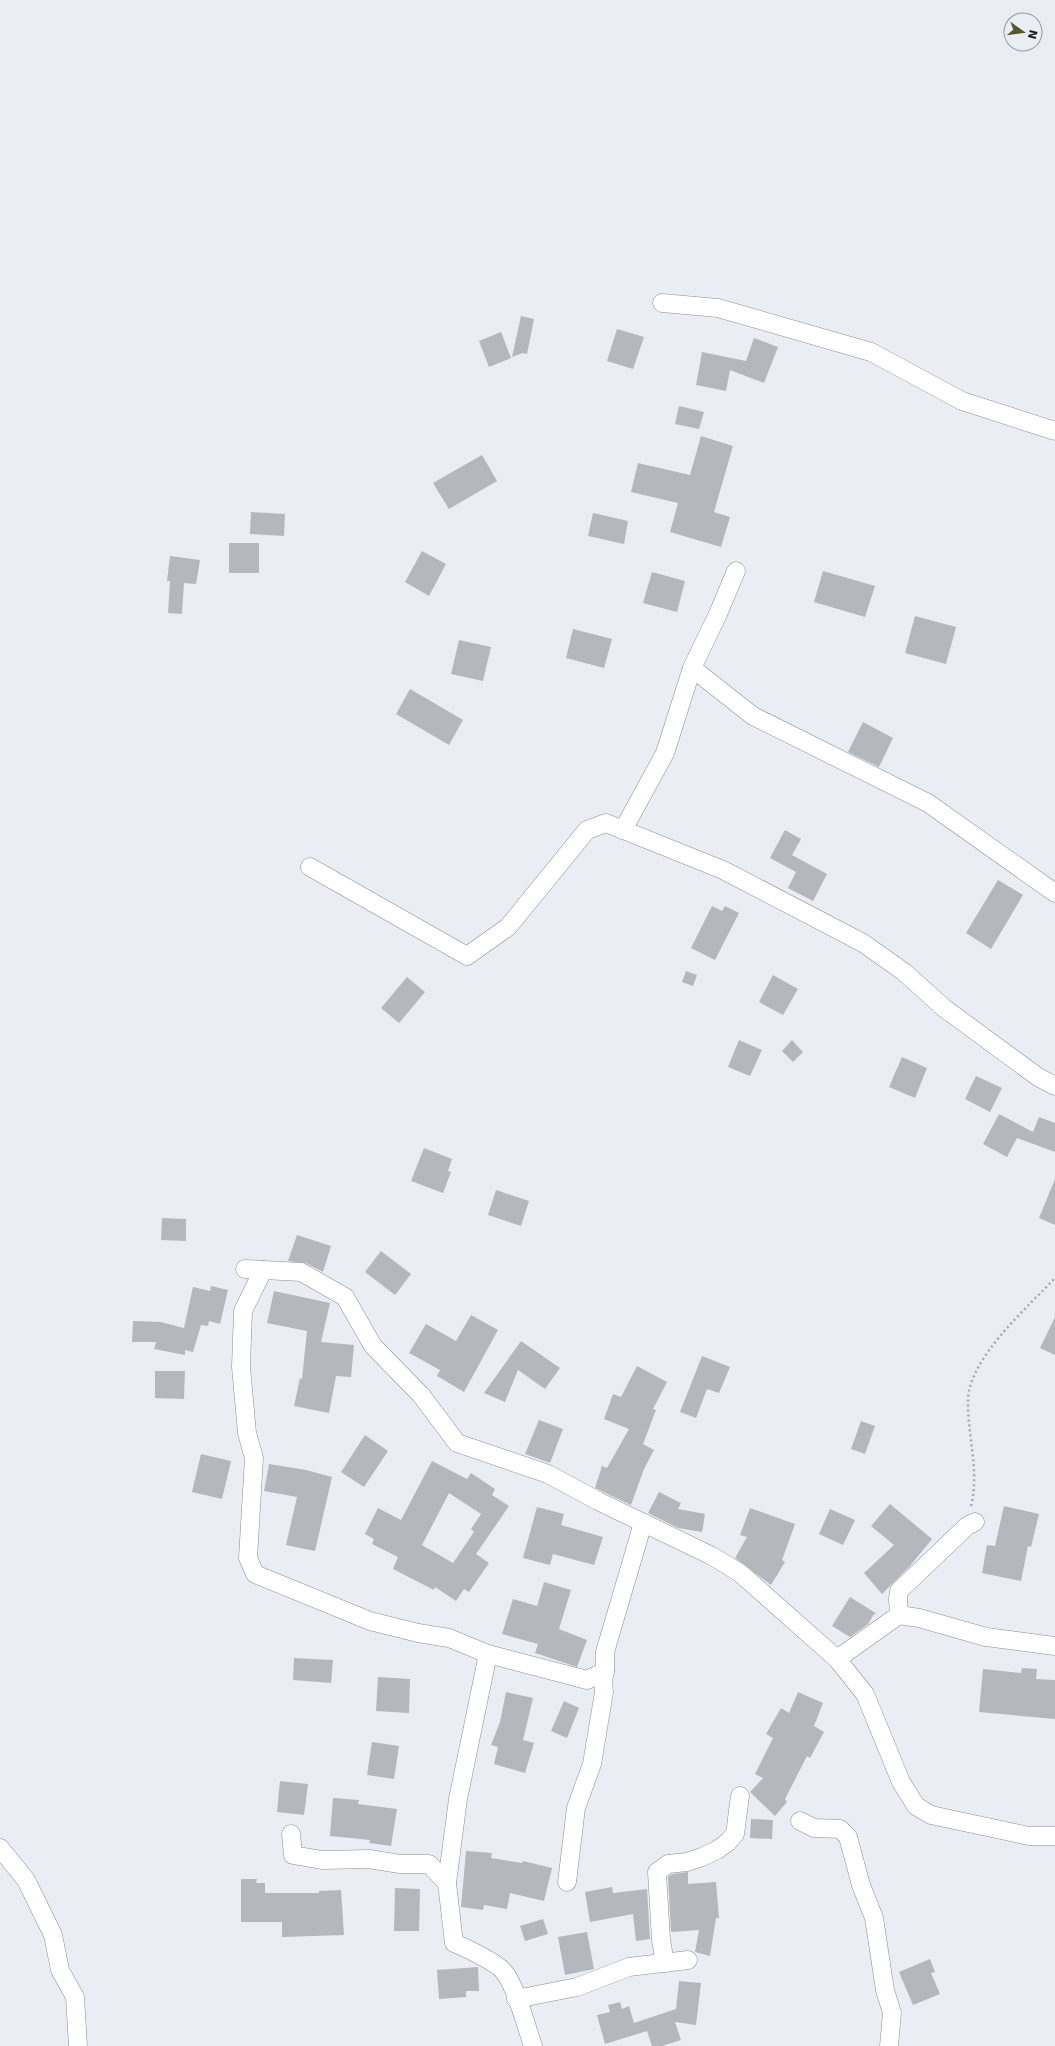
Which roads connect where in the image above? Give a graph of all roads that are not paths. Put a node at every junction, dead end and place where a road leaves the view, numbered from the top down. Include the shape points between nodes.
1 (662, 303) dead end
2 (1055, 431) edge
3 (736, 571) dead end
4 (692, 668) junction
5 (623, 830) junction
6 (310, 866) dead end
7 (1055, 893) edge
8 (1055, 1086) edge
9 (245, 1270) dead end
10 (263, 1270) junction
11 (643, 1523) junction
12 (971, 1524) road end
13 (899, 1615) junction
14 (1055, 1646) edge
15 (488, 1654) junction
16 (837, 1659) junction
17 (605, 1671) junction
18 (740, 1796) dead end
19 (800, 1821) dead end
20 (291, 1834) dead end
21 (1055, 1836) edge
22 (0, 1848) edge
23 (566, 1882) dead end
24 (447, 1883) junction
25 (688, 1960) dead end
26 (665, 1963) junction
27 (516, 1999) junction
28 (78, 2046) edge
29 (533, 2046) edge
30 (889, 2046) edge

1 - 2 street via 718,308 871,352 962,401
3 - 4 street
4 - 5 street via 665,753
4 - 7 street via 753,716 928,804
5 - 6 street via 606,823 586,830 508,927 466,956
5 - 8 street via 722,870 863,943 904,972 944,1008 1038,1077
9 - 10 street
10 - 11 street via 301,1272 345,1297 372,1346 421,1395 457,1442 548,1474
10 - 15 street via 243,1311 241,1367 247,1433 254,1458 248,1558 255,1574 370,1621 449,1638
11 - 16 street via 712,1556 740,1573
11 - 17 street via 605,1652
12 - 13 street via 899,1591
13 - 14 street via 920,1618 986,1637
13 - 16 street
15 - 17 street via 587,1680
15 - 24 street via 458,1799
16 - 21 street via 865,1694 901,1782 916,1806 931,1815 1028,1836
17 - 23 street via 592,1764 576,1808
18 - 26 street via 736,1834 728,1842 702,1857 668,1864 657,1872
19 - 30 street via 814,1828 840,1829 848,1837 861,1885 874,1918 884,1990 892,2013
20 - 24 street via 294,1855 322,1860 369,1859 400,1864 429,1864
22 - 28 street via 26,1880 53,1935 60,1970 75,1997
24 - 27 street via 454,1943 472,1950 503,1970 512,1984
25 - 26 street
26 - 27 street via 629,1966 577,1986
27 - 29 street

